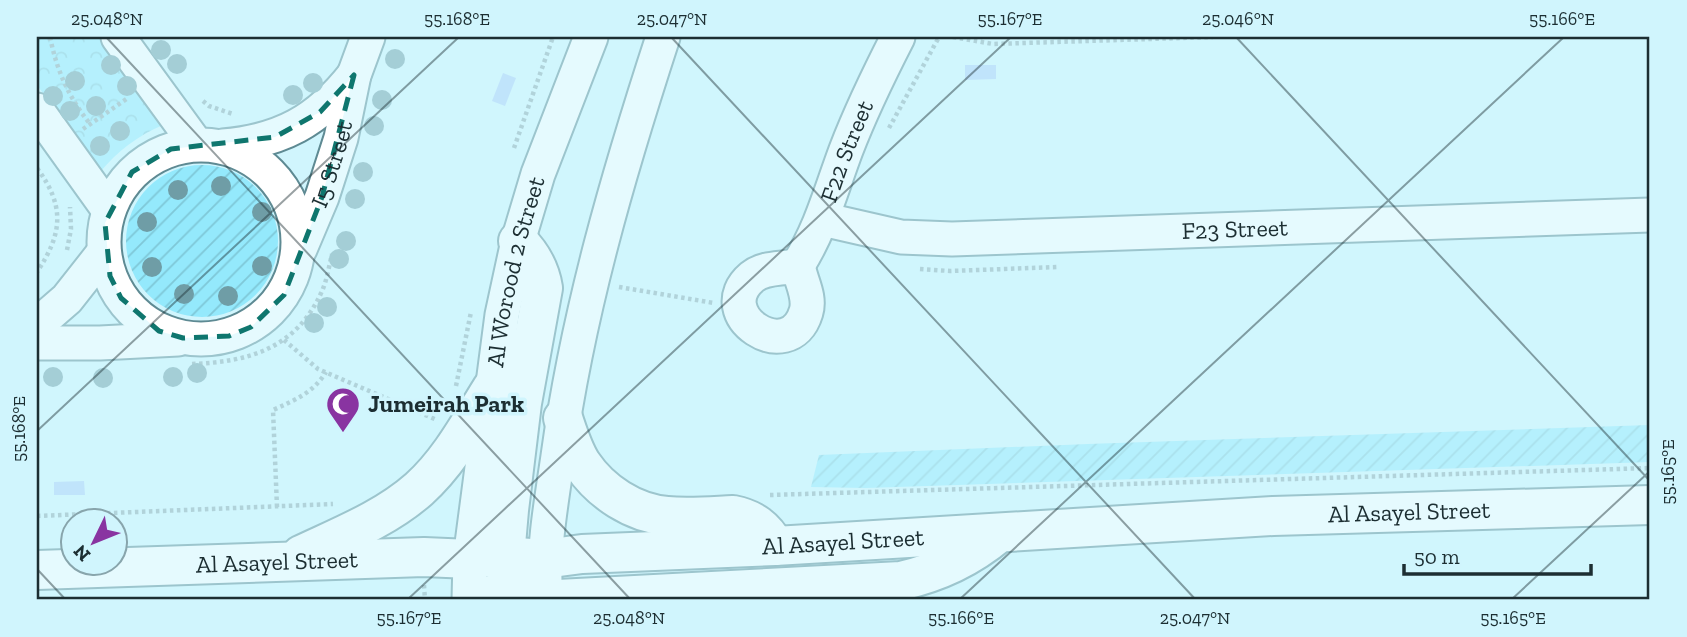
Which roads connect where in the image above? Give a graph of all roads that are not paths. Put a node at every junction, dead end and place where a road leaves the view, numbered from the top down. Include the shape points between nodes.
1 (118, 37) edge
2 (368, 37) edge
3 (591, 37) edge
4 (663, 37) edge
5 (898, 37) edge
6 (354, 75) junction
7 (37, 110) edge
8 (210, 145) junction
9 (108, 209) junction
10 (1650, 215) edge
11 (822, 219) junction
12 (518, 242) junction
13 (299, 251) junction
14 (104, 252) junction
15 (798, 265) junction
16 (37, 326) edge
17 (37, 343) edge
18 (182, 351) junction
19 (492, 388) junction
20 (563, 418) junction
21 (1650, 505) edge
22 (999, 533) junction
23 (775, 546) junction
24 (544, 559) junction
25 (287, 562) junction
26 (37, 570) edge
27 (505, 591) edge

1 - 8 street via 151,82
2 - 6 street, I5 Street
3 - 12 street, Al Worood 2 Street via 538,174
4 - 20 street via 590,282
5 - 11 street, F22 Street via 850,139
6 - 8 street, I5 Street via 320,112 299,126 250,144
6 - 13 street, I5 Street via 341,138
7 - 9 street
8 - 9 street via 171,149 150,158 132,172
8 - 13 street via 255,161 281,185 296,216
9 - 14 street
10 - 11 street, F23 Street via 952,239 901,237
11 - 15 street, F22 Street
12 - 19 street, Al Worood 2 Street
12 - 27 main road via 533,258 543,289 518,430
13 - 18 street via 284,295 269,313 251,327
14 - 16 street via 67,299
14 - 18 street via 121,298
15 - 15 street via 806,312 795,328 778,336 759,332 745,320 740,303 744,286 756,274
17 - 18 street
19 - 25 main road via 456,445 420,489 373,521
19 - 27 street, Al Worood 2 Street
20 - 23 main road via 582,463 616,499 640,511 667,516 743,517 762,528
20 - 24 street
21 - 22 main road, Al Asayel Street via 1273,516
22 - 23 main road, Al Asayel Street
22 - 27 main road, Al Asayel Street via 964,559 901,580
23 - 24 main road, Al Asayel Street
24 - 27 main road
25 - 26 main road, Al Asayel Street
25 - 27 main road, Al Asayel Street via 424,557

